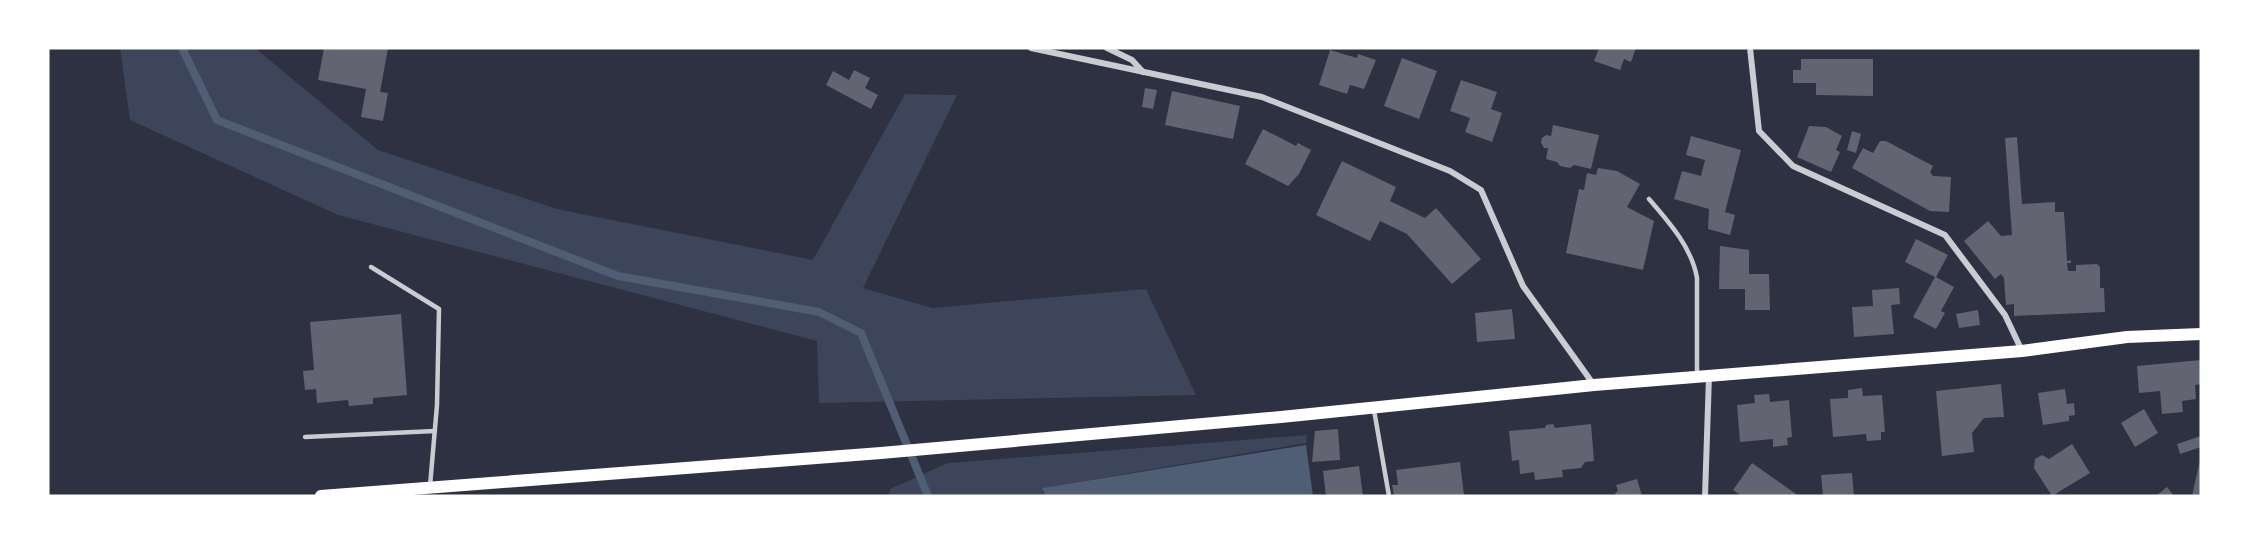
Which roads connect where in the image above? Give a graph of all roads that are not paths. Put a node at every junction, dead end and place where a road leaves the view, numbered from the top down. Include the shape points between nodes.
1 (1031, 48) edge
2 (1107, 48) edge
3 (1750, 48) edge
4 (1144, 72) junction
5 (1649, 199) dead end
6 (371, 267) dead end
7 (2201, 334) edge
8 (2022, 351) junction
9 (1703, 376) junction
10 (1594, 385) junction
11 (1373, 407) junction
12 (435, 430) junction
13 (305, 437) dead end
14 (430, 486) junction
15 (321, 496) edge
16 (1389, 496) edge
17 (1705, 496) edge

1 - 4 street
2 - 4 street via 1132,60
3 - 8 street via 1759,131 1793,166 1945,235 2005,315
4 - 10 street via 1262,97 1450,171 1481,190 1523,286
5 - 9 lane via 1669,222 1695,266
6 - 12 lane via 439,309
7 - 8 main road via 2127,337
8 - 9 main road
9 - 10 main road
9 - 17 street
10 - 11 main road
11 - 14 main road via 881,453
11 - 16 lane
12 - 13 lane
12 - 14 lane
14 - 15 main road

